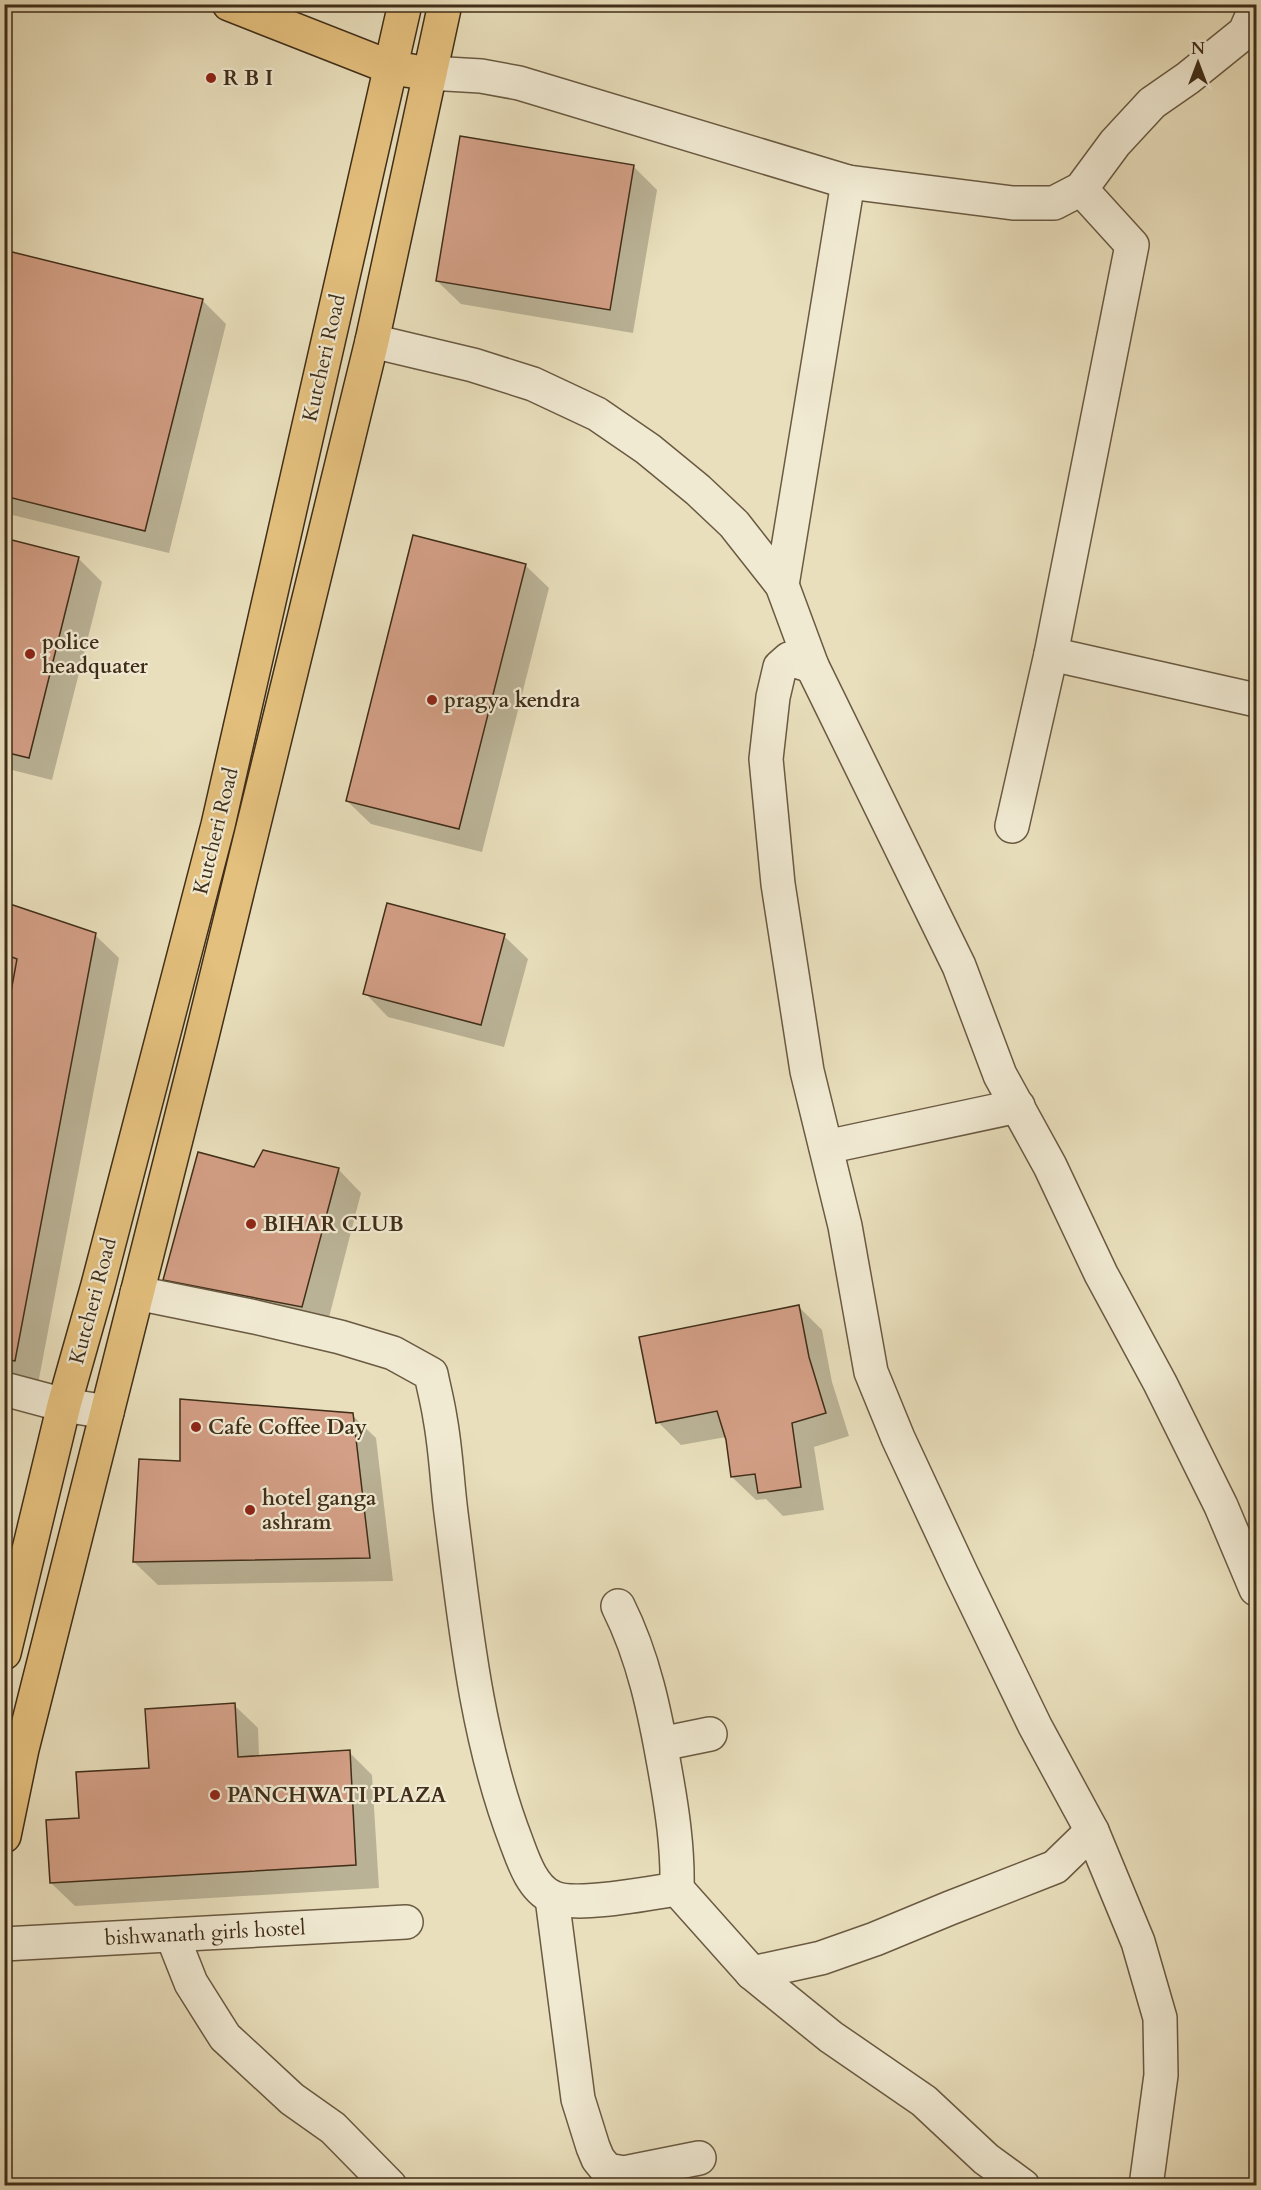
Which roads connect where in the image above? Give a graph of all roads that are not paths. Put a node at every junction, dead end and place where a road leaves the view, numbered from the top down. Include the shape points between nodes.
1 (228, 4) edge
2 (405, 4) edge
3 (445, 4) edge
4 (1257, 7) edge
5 (392, 68) junction
6 (429, 74) junction
7 (848, 182) junction
8 (1081, 189) junction
9 (372, 341) junction
10 (782, 585) junction
11 (1051, 654) junction
12 (812, 666) junction
13 (1257, 700) edge
14 (1012, 826) dead end
15 (1018, 1106) junction
16 (826, 1147) junction
17 (137, 1293) junction
18 (4, 1389) edge
19 (64, 1405) junction
20 (107, 1412) junction
21 (1257, 1589) edge
22 (618, 1606) dead end
23 (4, 1653) edge
24 (710, 1734) dead end
25 (660, 1744) junction
26 (1092, 1831) junction
27 (4, 1836) edge
28 (677, 1889) junction
29 (552, 1898) junction
30 (406, 1922) dead end
31 (172, 1935) junction
32 (4, 1944) edge
33 (752, 1973) junction
34 (699, 2158) dead end
35 (390, 2186) edge
36 (1023, 2186) edge
37 (1146, 2186) edge

1 - 5 main road
2 - 5 main road, Kutcheri Road
3 - 6 main road
4 - 8 street via 1245,32 1152,103 1115,143
5 - 6 main road
5 - 19 main road, Kutcheri Road via 218,825
6 - 7 street via 481,76 519,83
6 - 9 main road
7 - 8 street via 1013,202 1054,202
7 - 10 street
8 - 11 street via 1132,245
9 - 10 street via 533,384 597,414 698,490 734,524
9 - 17 main road
10 - 12 street
11 - 13 street
11 - 14 street
12 - 15 street via 959,966 1000,1075
12 - 16 street via 789,659 780,667 766,759 778,884 807,1071
15 - 16 street
15 - 21 street via 1221,1506
16 - 26 street via 845,1226 871,1372 961,1573 1035,1726
17 - 20 main road
17 - 29 street via 340,1337 393,1353 431,1374 441,1419 477,1699 501,1801 520,1852 540,1888
18 - 19 street
19 - 20 street
19 - 23 main road, Kutcheri Road
20 - 27 main road via 22,1749
22 - 25 street via 642,1662
24 - 25 street
25 - 28 street via 678,1856
26 - 33 street via 1055,1867 821,1958
26 - 37 street via 1138,1942 1160,2018 1161,2075
28 - 29 street via 613,1899
28 - 33 street
29 - 34 street via 578,2099 598,2159 607,2170 624,2173
30 - 31 street, bishwanath girls hostel
31 - 32 street, bishwanath girls hostel
31 - 35 street via 191,1983 225,2037 292,2099 333,2128
33 - 36 street via 831,2037 924,2101 986,2159

